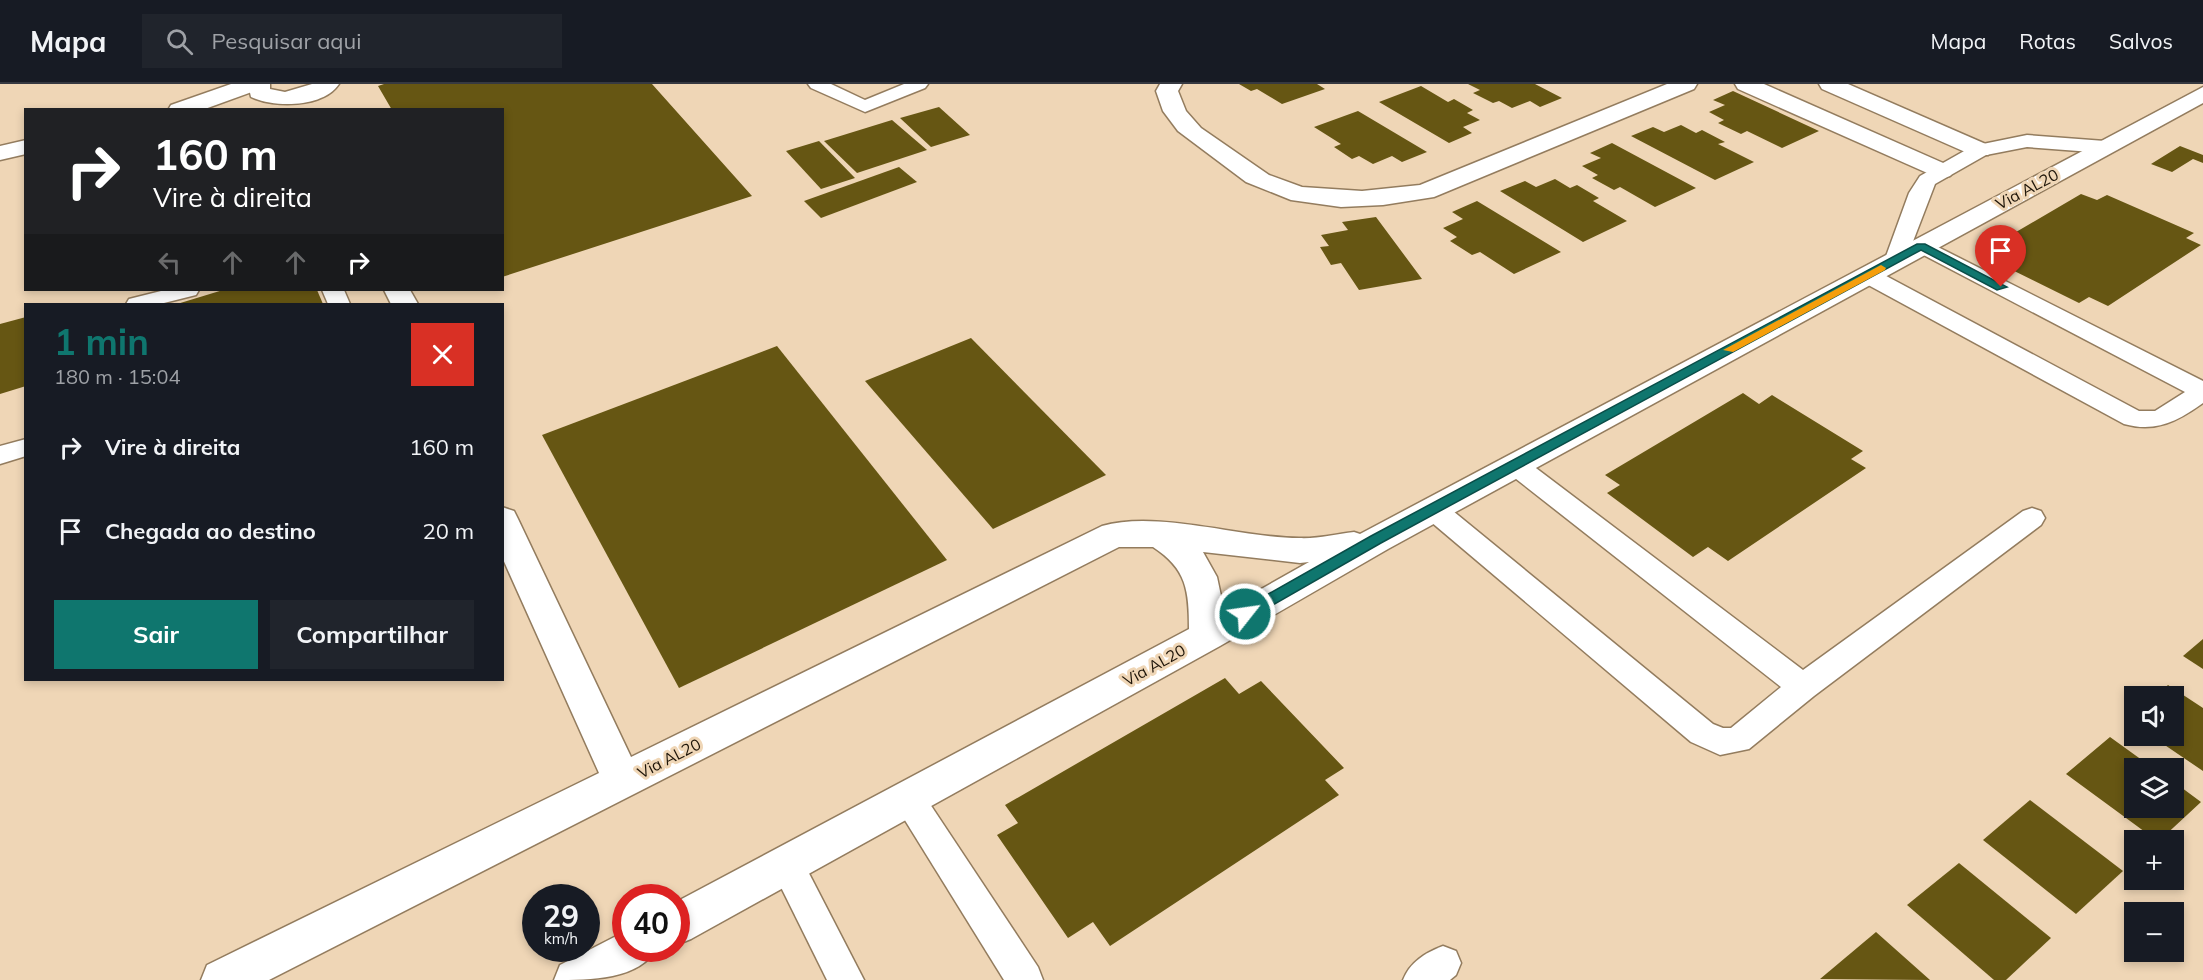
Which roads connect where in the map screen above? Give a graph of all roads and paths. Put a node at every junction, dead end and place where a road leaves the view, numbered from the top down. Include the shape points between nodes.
1 (252, 84) edge
2 (817, 84) edge
3 (919, 84) edge
4 (1171, 84) edge
5 (1686, 84) edge
6 (1746, 84) edge
7 (1830, 84) edge
8 (326, 86) edge
9 (271, 93) edge
10 (2203, 94) edge
11 (189, 107) edge
12 (302, 108) edge
13 (322, 108) edge
14 (24, 147) edge
15 (2104, 147) junction
16 (1980, 150) junction
17 (0, 153) edge
18 (1942, 171) junction
19 (1921, 246) junction
20 (1896, 259) junction
21 (1867, 275) junction
22 (184, 291) edge
23 (141, 303) edge
24 (2203, 391) edge
25 (24, 448) edge
26 (0, 455) edge
27 (1515, 465) junction
28 (1433, 509) junction
29 (2032, 518) dead end
30 (504, 523) edge
31 (1159, 535) junction
32 (1376, 540) junction
33 (1207, 636) junction
34 (1803, 687) junction
35 (622, 781) junction
36 (909, 798) junction
37 (787, 864) junction
38 (690, 917) edge
39 (612, 960) edge
40 (223, 980) edge
41 (576, 980) edge
42 (846, 980) edge
43 (1025, 980) edge

1 - 11 street
2 - 3 lane via 865,107
4 - 5 street via 1167,91 1171,110 1196,136 1260,180 1296,193 1338,200 1425,192
6 - 18 street
7 - 16 street
8 - 9 street via 309,94
8 - 13 street
9 - 11 street
9 - 12 street
10 - 15 street, Via AL20
14 - 17 street
15 - 16 lane via 2026,141
15 - 19 street, Via AL20
16 - 18 lane
18 - 20 lane via 1927,180 1919,193
19 - 20 street, Via AL20
19 - 24 lane
20 - 21 street, Via AL20
21 - 24 lane via 2133,418 2160,420
21 - 27 street, Via AL20
22 - 23 lane
25 - 26 lane
27 - 28 street, Via AL20
27 - 34 lane
28 - 32 street, Via AL20
28 - 34 lane via 1702,733 1720,742 1738,740
29 - 34 lane
30 - 35 street
31 - 32 street, Via AL20 via 1300,551
31 - 33 street via 1181,547 1202,579
31 - 35 street, Via AL20 via 1114,535
32 - 33 street, Via AL20
33 - 36 street, Via AL20
35 - 40 street, Via AL20
36 - 37 street, Via AL20
36 - 43 lane
37 - 38 street, Via AL20
37 - 42 lane
39 - 41 street

